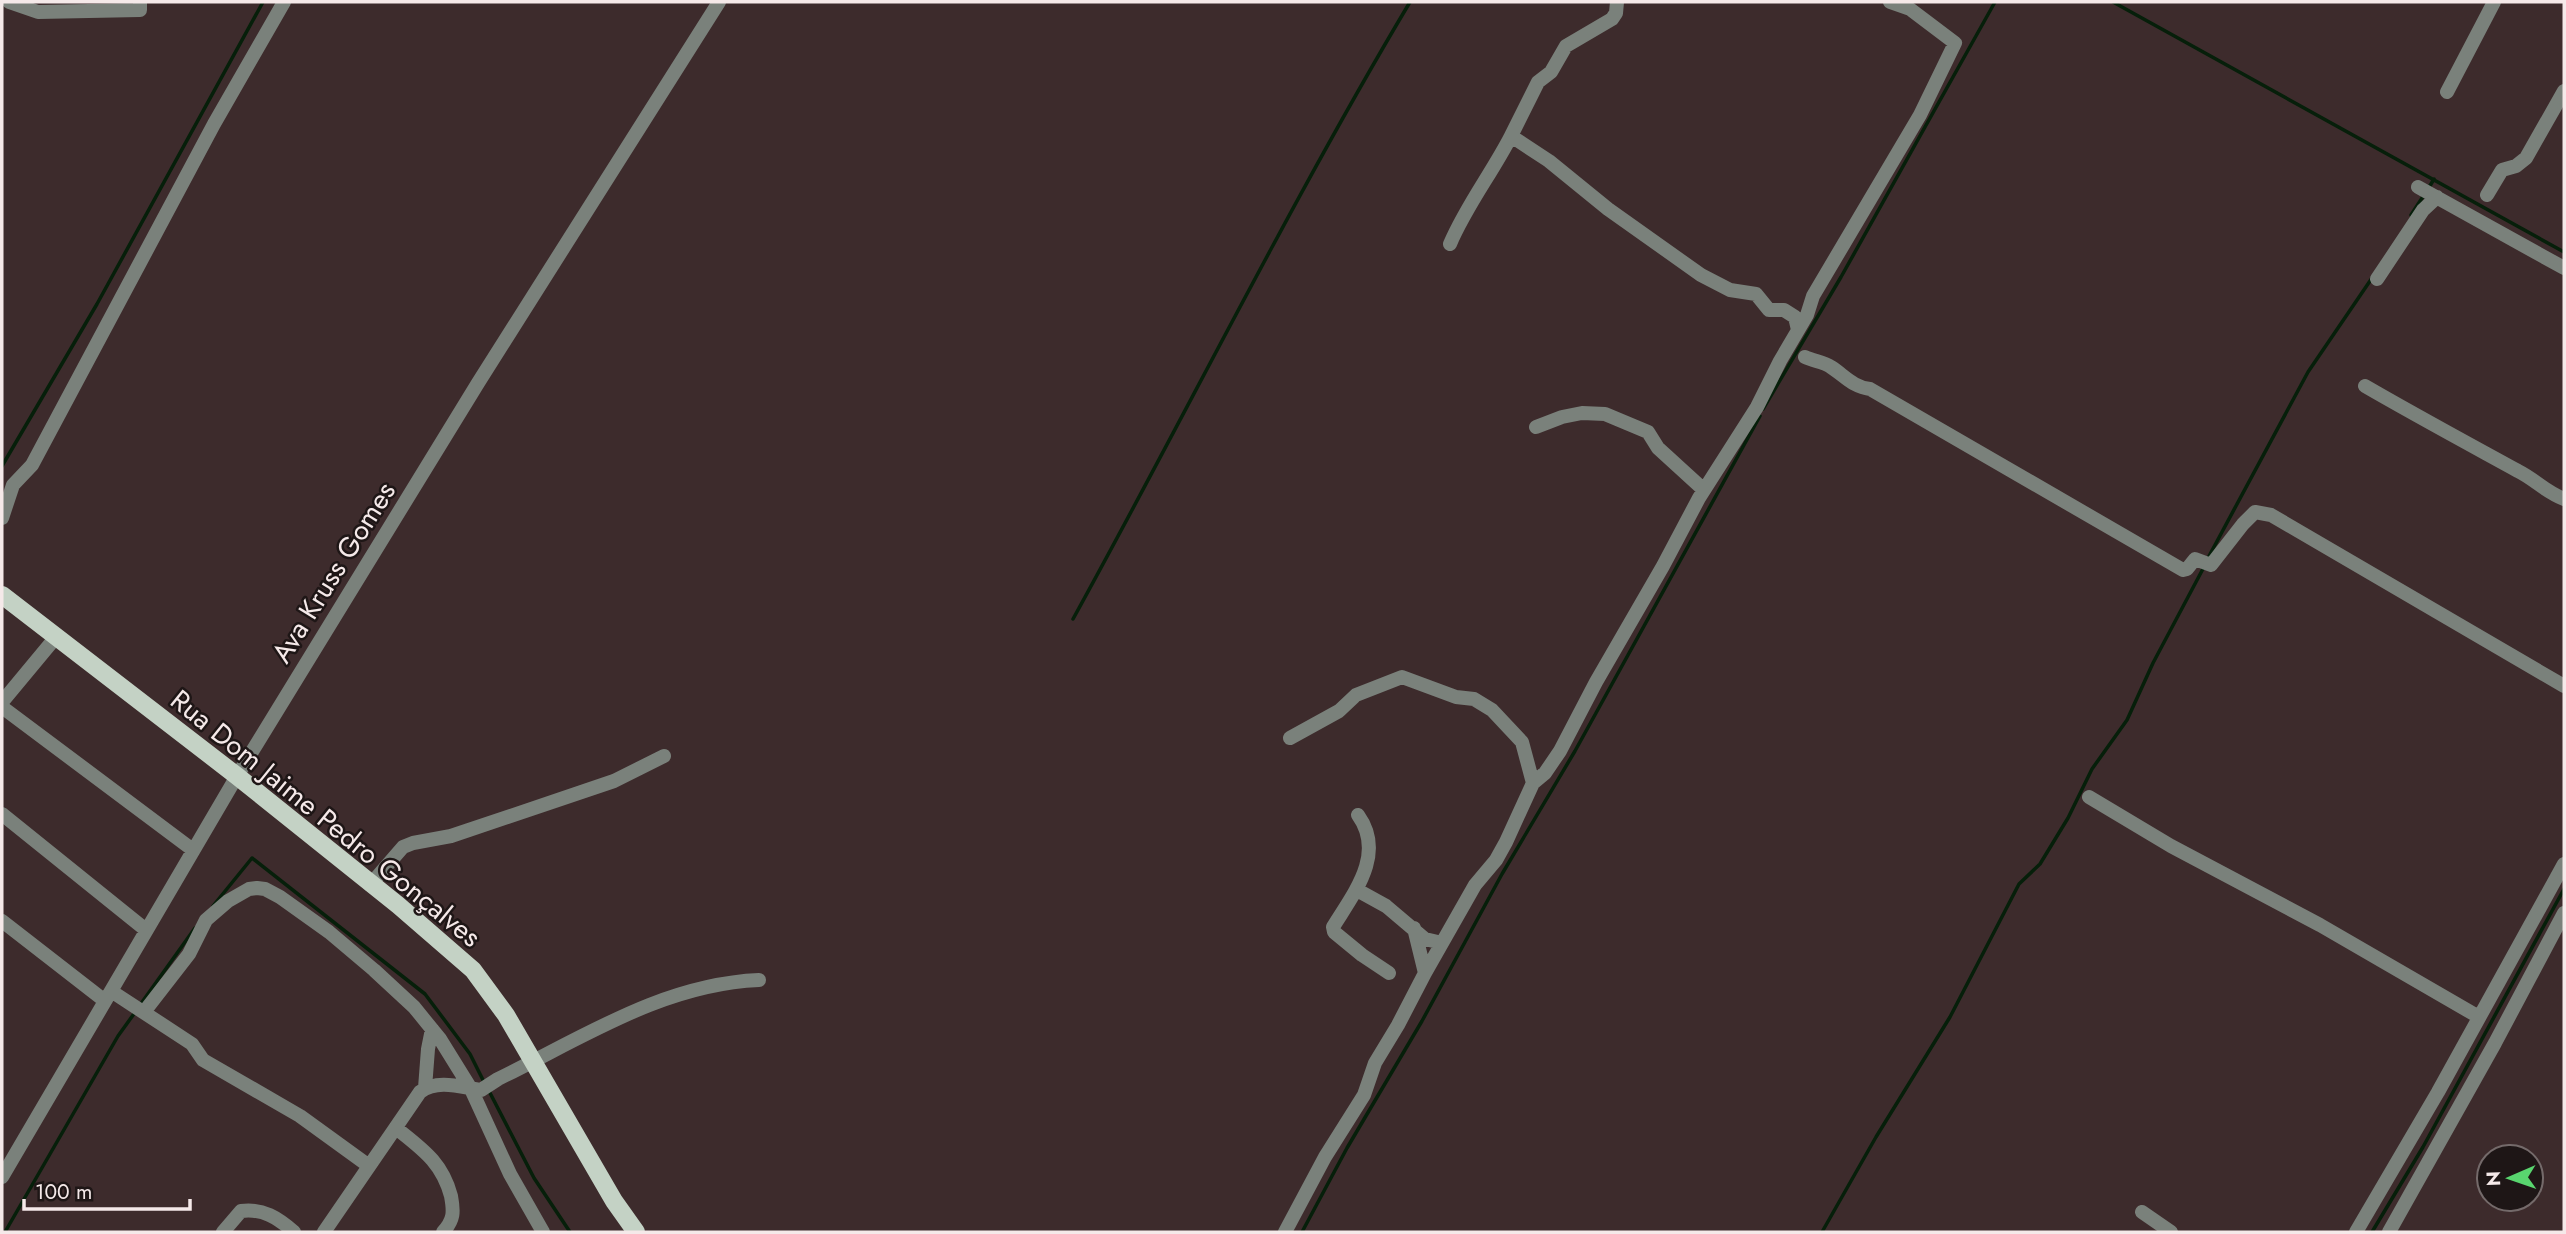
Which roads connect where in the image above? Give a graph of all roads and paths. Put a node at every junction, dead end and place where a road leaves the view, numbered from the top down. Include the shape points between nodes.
1 (9, 2) edge
2 (140, 2) edge
3 (284, 2) edge
4 (719, 2) edge
5 (1617, 2) edge
6 (1890, 2) edge
7 (2494, 2) edge
8 (2564, 91) edge
9 (2446, 92) dead end
10 (1511, 136) junction
11 (2487, 195) dead end
12 (1450, 244) dead end
13 (2564, 268) edge
14 (2377, 279) dead end
15 (1798, 330) junction
16 (1804, 357) dead end
17 (2365, 386) dead end
18 (1536, 427) dead end
19 (1704, 490) junction
20 (2564, 499) edge
21 (2, 518) edge
22 (2, 595) edge
23 (55, 637) junction
24 (2564, 685) edge
25 (2, 705) edge
26 (1290, 738) dead end
27 (664, 756) dead end
28 (237, 776) junction
29 (1533, 783) junction
30 (2089, 797) dead end
31 (2, 814) edge
32 (1357, 816) dead end
33 (193, 850) junction
34 (2564, 864) edge
35 (370, 885) junction
36 (1357, 890) junction
37 (2564, 912) edge
38 (2, 920) edge
39 (1413, 927) junction
40 (146, 930) junction
41 (1442, 943) junction
42 (1389, 973) dead end
43 (1424, 973) junction
44 (759, 980) dead end
45 (108, 995) junction
46 (139, 1009) junction
47 (2479, 1017) junction
48 (432, 1029) junction
49 (533, 1062) junction
50 (425, 1088) junction
51 (476, 1089) junction
52 (396, 1128) junction
53 (369, 1166) junction
54 (2, 1177) edge
55 (2142, 1212) dead end
56 (223, 1232) edge
57 (294, 1232) edge
58 (324, 1232) edge
59 (443, 1232) edge
60 (543, 1232) edge
61 (636, 1232) edge
62 (1285, 1232) edge
63 (2171, 1232) edge
64 (2356, 1232) edge
65 (2389, 1232) edge

1 - 2 street via 46,12 141,10
3 - 21 street via 187,173 32,466 13,485
4 - 28 street, Ava Kruss Gomes
5 - 10 street via 1612,19 1566,46 1551,72 1538,82
6 - 15 street via 1910,9 1955,43 1920,115 1813,296
7 - 9 street
8 - 11 street via 2526,158 2502,170
10 - 12 street via 1464,212
10 - 15 street via 1701,275 1730,290 1756,294 1769,310 1784,310 1795,317
13 - 14 street via 2428,193 2423,209
15 - 19 street
16 - 24 street via 1829,365 1859,388 1870,389 2182,570 2195,559 2211,565 2255,512 2271,515
17 - 20 street
18 - 19 street via 1582,413 1605,414 1648,432
19 - 29 street via 1560,751
22 - 23 main road, Rua Dom Jaime Pedro Gonçalves
23 - 25 street
23 - 28 main road, Rua Dom Jaime Pedro Gonçalves
25 - 33 street
26 - 29 street via 1339,711 1356,695 1402,677 1474,699 1492,710 1522,742
27 - 35 street via 614,781 452,836 403,847
28 - 33 street, Ava Kruss Gomes
28 - 35 main road, Rua Dom Jaime Pedro Gonçalves
29 - 41 street via 1501,851 1475,885
30 - 47 street
31 - 40 street
32 - 36 street via 1365,826 1369,845
33 - 40 street, Ava Kruss Gomes
34 - 47 street
35 - 49 main road, Rua Dom Jaime Pedro Gonçalves via 473,970
36 - 39 street
36 - 42 street via 1334,932
37 - 65 street
38 - 45 street
39 - 41 street via 1425,939
39 - 43 street
40 - 45 street, Ava Kruss Gomes
41 - 43 street
43 - 62 street via 1368,1087
44 - 49 street via 701,987 628,1012
45 - 46 street
45 - 54 street, Ava Kruss Gomes
46 - 48 street via 189,954 206,920 239,894 257,888 280,897 328,932 414,1007
46 - 53 street via 192,1044 203,1060 279,1102
47 - 64 street
48 - 50 street
48 - 51 street
49 - 51 street
49 - 61 main road, Rua Dom Jaime Pedro Gonçalves
50 - 51 street via 440,1084
50 - 52 street
51 - 60 street via 510,1174
52 - 53 street
52 - 59 street via 443,1172 454,1209
53 - 58 street
55 - 63 street
56 - 57 street via 241,1211 257,1210

